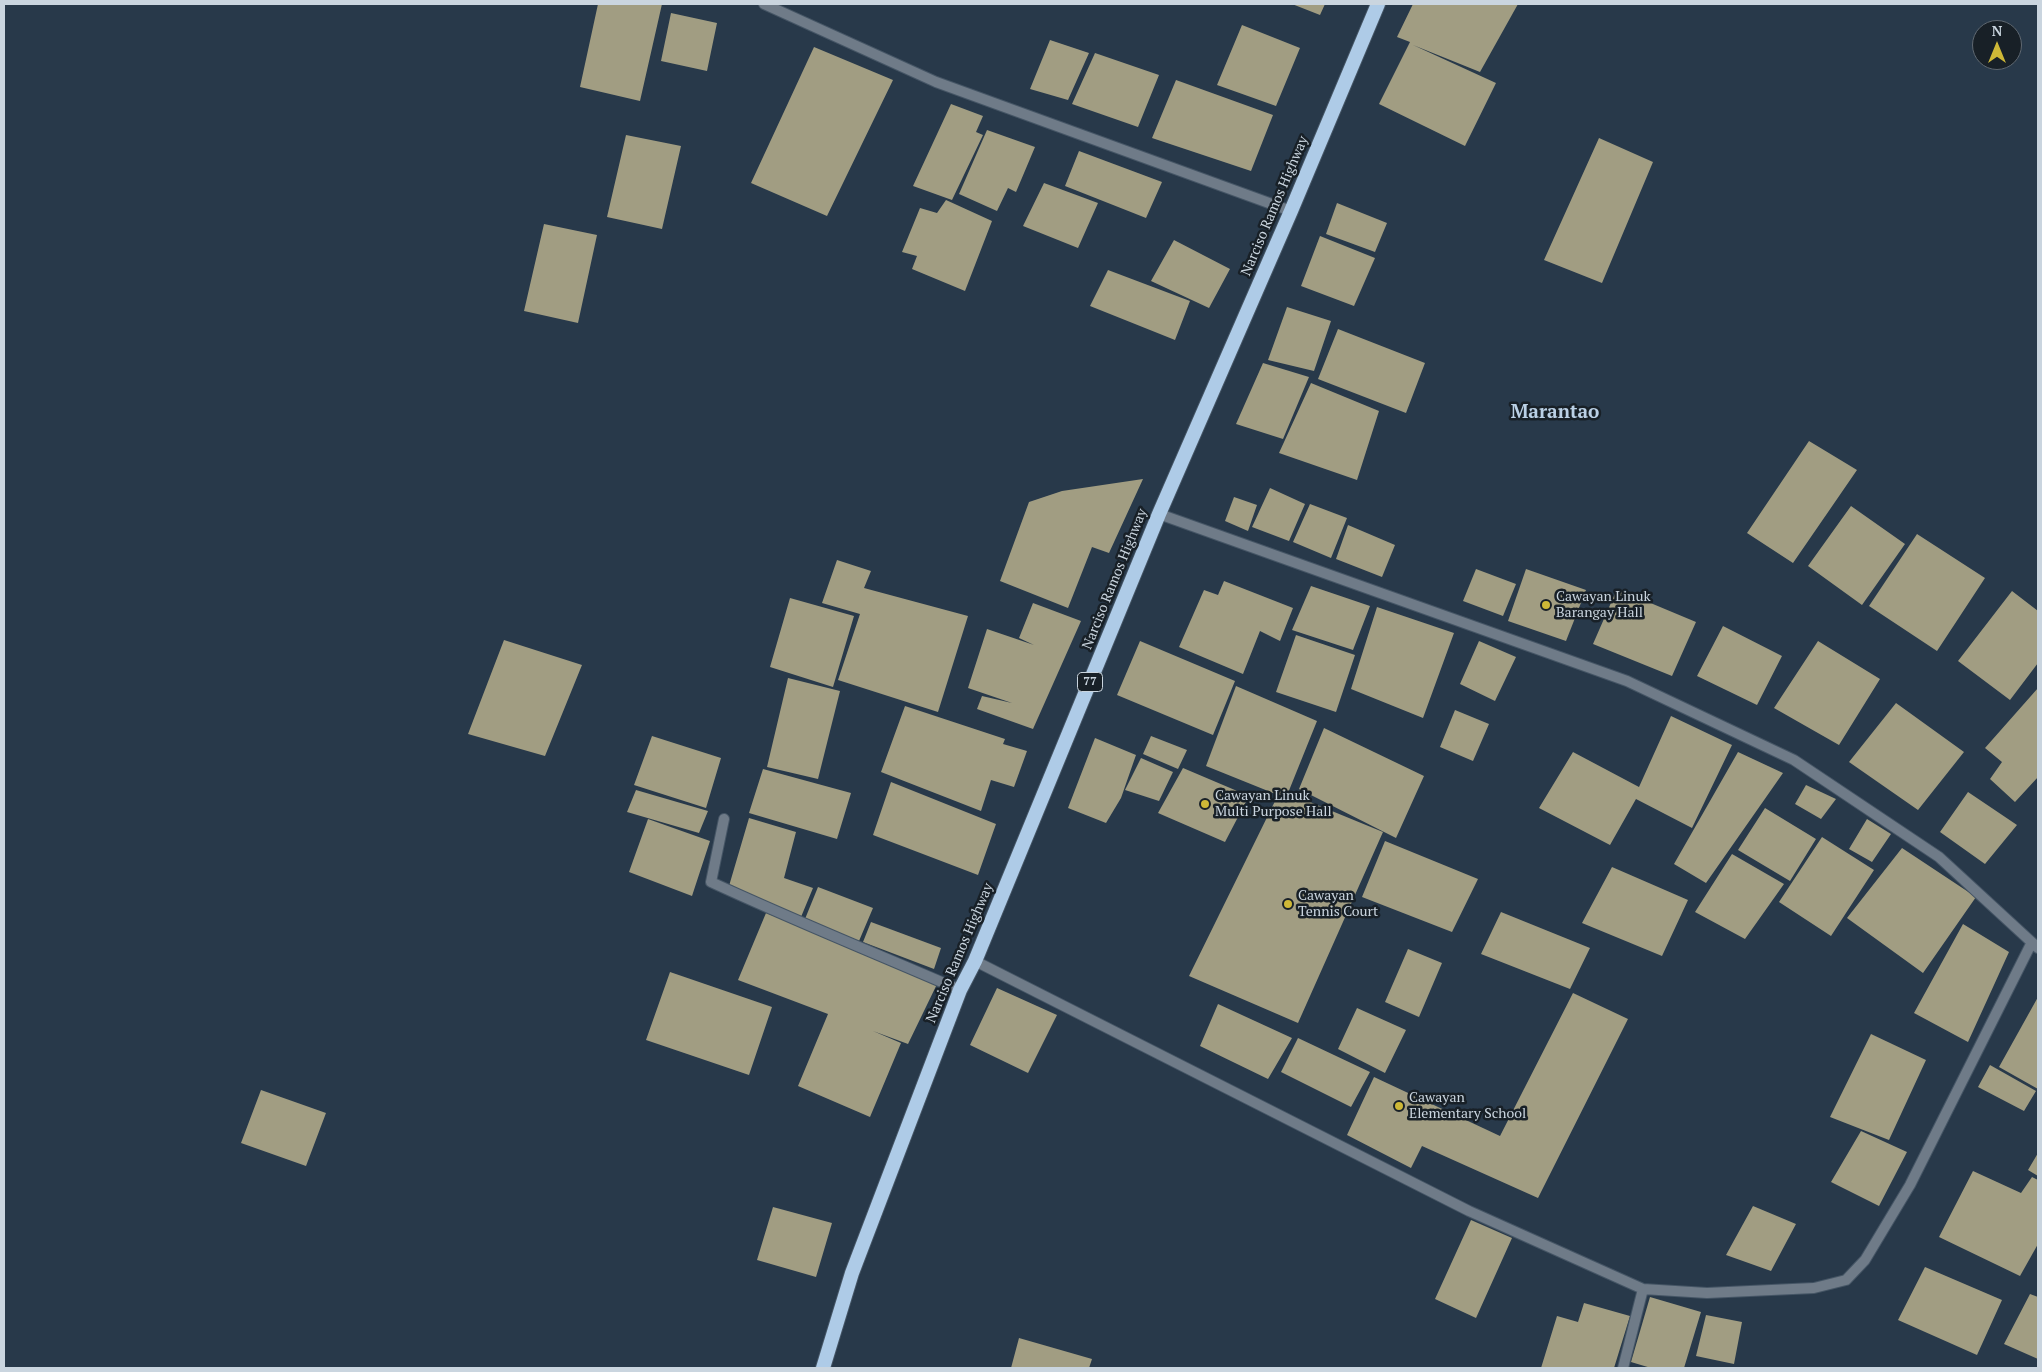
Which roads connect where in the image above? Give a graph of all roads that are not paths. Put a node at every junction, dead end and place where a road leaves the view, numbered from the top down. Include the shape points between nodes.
1 (764, 4) edge
2 (1378, 4) edge
3 (1291, 211) junction
4 (1159, 514) junction
5 (724, 819) dead end
6 (2035, 946) edge
7 (975, 961) junction
8 (960, 990) junction
9 (1643, 1289) junction
10 (823, 1368) edge
11 (1623, 1368) edge

1 - 3 street via 936,82
2 - 3 highway, Narciso Ramos Highway / 77
3 - 4 highway, Narciso Ramos Highway / 77
4 - 6 street via 1626,681 1794,760 1939,857
4 - 7 highway, Narciso Ramos Highway / 77
5 - 8 street via 711,882
6 - 9 street via 1910,1185 1865,1260 1846,1280 1814,1288 1771,1291 1708,1293
7 - 8 highway, Narciso Ramos Highway / 77
7 - 9 street via 1470,1211
8 - 10 highway, Narciso Ramos Highway / 77 via 852,1273
9 - 11 street

